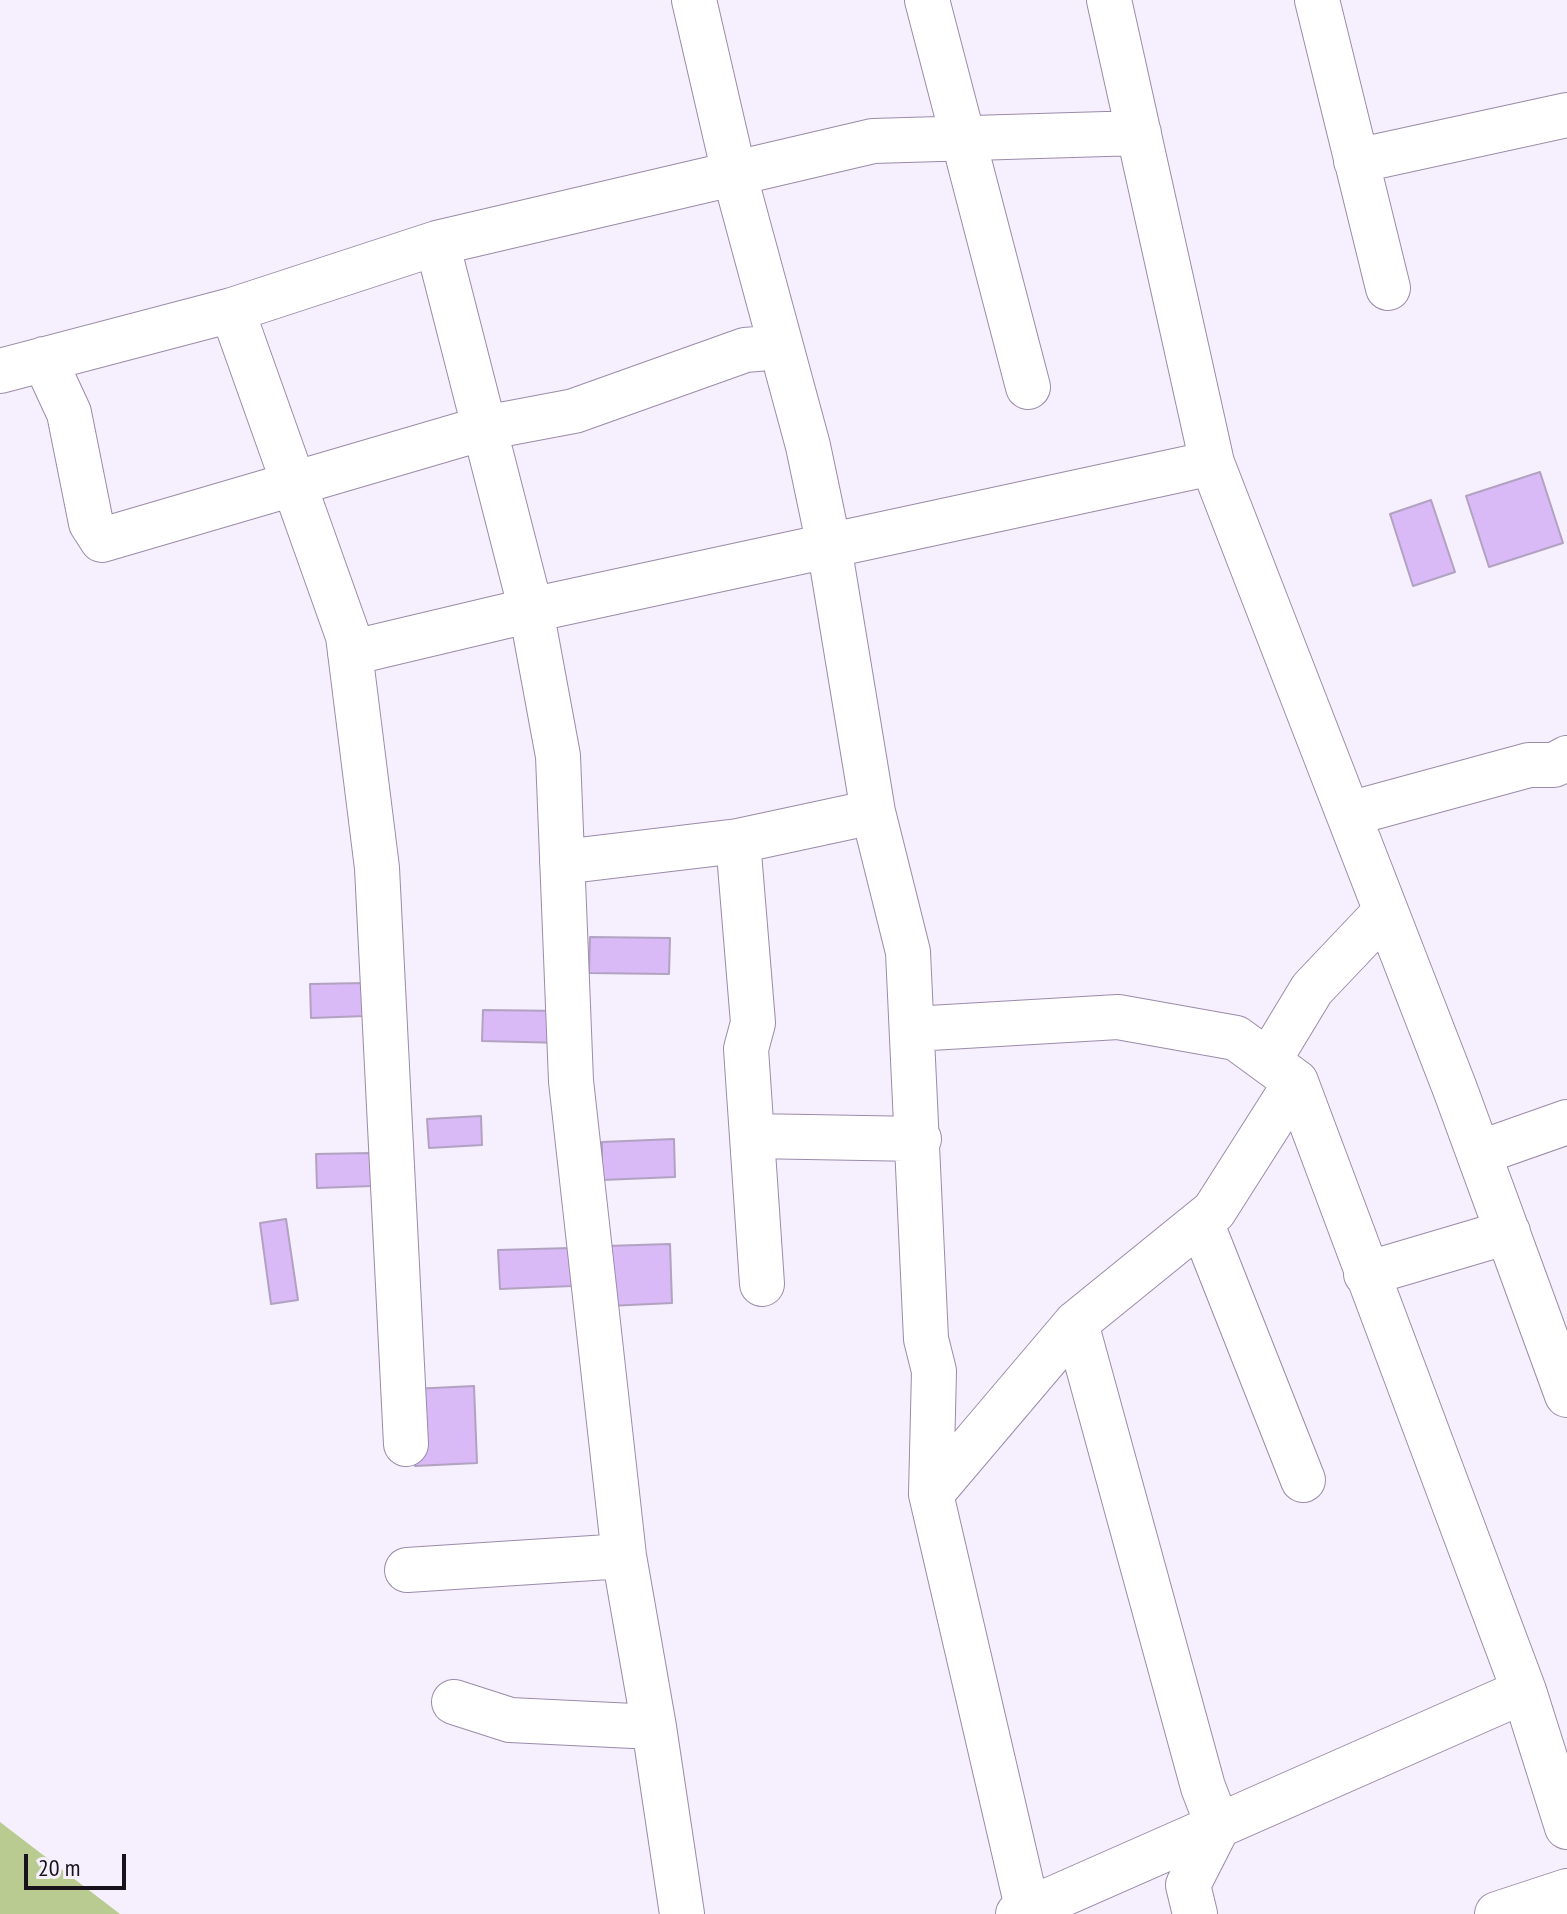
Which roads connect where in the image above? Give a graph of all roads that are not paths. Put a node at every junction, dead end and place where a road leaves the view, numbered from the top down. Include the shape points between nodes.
1 (694, 0) edge
2 (927, 0) edge
3 (1109, 0) edge
4 (1317, 0) edge
5 (1567, 115) edge
6 (1139, 133) junction
7 (962, 138) junction
8 (1356, 161) junction
9 (734, 173) junction
10 (437, 243) junction
11 (1388, 288) dead end
12 (232, 310) junction
13 (780, 347) junction
14 (44, 359) junction
15 (0, 371) edge
16 (1028, 387) dead end
17 (484, 428) junction
18 (1212, 463) junction
19 (294, 485) junction
20 (829, 546) junction
21 (531, 610) junction
22 (350, 653) junction
23 (1567, 758) edge
24 (873, 812) junction
25 (1349, 814) junction
26 (738, 841) junction
27 (562, 862) junction
28 (1386, 911) junction
29 (913, 1029) junction
30 (1282, 1071) junction
31 (1567, 1122) edge
32 (752, 1136) junction
33 (919, 1139) junction
34 (1479, 1153) junction
35 (1201, 1222) junction
36 (1508, 1232) junction
37 (1366, 1274) junction
38 (762, 1284) dead end
39 (1076, 1323) junction
40 (1567, 1395) edge
41 (406, 1444) dead end
42 (1303, 1480) dead end
43 (931, 1494) junction
44 (624, 1556) junction
45 (407, 1570) dead end
46 (1524, 1691) junction
47 (454, 1702) dead end
48 (654, 1727) junction
49 (1218, 1826) junction
50 (1567, 1827) edge
51 (1567, 1891) edge
52 (1023, 1912) edge
53 (682, 1914) edge
54 (1195, 1914) edge
55 (1497, 1914) edge

1 - 9 street
2 - 7 street
3 - 6 street
4 - 8 street
5 - 8 street
6 - 7 street
6 - 18 street
7 - 9 street via 873,141
7 - 16 street
8 - 11 street
9 - 10 street
9 - 13 street
10 - 12 street
10 - 17 street
12 - 14 street
12 - 19 street
13 - 17 street via 745,350 574,411
13 - 20 street
14 - 15 street
14 - 19 street via 69,413 91,523 102,540
17 - 19 street
17 - 21 street
18 - 20 street
18 - 25 street
19 - 22 street
20 - 21 street
20 - 24 street
21 - 22 street
21 - 27 street via 558,756
22 - 41 street via 377,868
23 - 25 street
24 - 26 street
24 - 29 street via 908,952
25 - 28 street
26 - 27 street
26 - 32 street via 753,1023 746,1049
27 - 44 street via 571,1081
28 - 30 street via 1312,989
28 - 34 street
29 - 30 street via 1118,1017 1236,1038
29 - 33 street
30 - 35 street via 1214,1211
30 - 37 street
31 - 34 street
32 - 33 street
32 - 38 street
33 - 43 street via 926,1339 934,1371
34 - 36 street
35 - 39 street
35 - 42 street
36 - 37 street
36 - 40 street
37 - 46 street
39 - 43 street
39 - 49 street
43 - 52 street
44 - 45 street
44 - 48 street
46 - 49 street
46 - 50 street
47 - 48 street via 510,1720
48 - 53 street
49 - 52 street
49 - 54 street via 1188,1885
51 - 55 street

